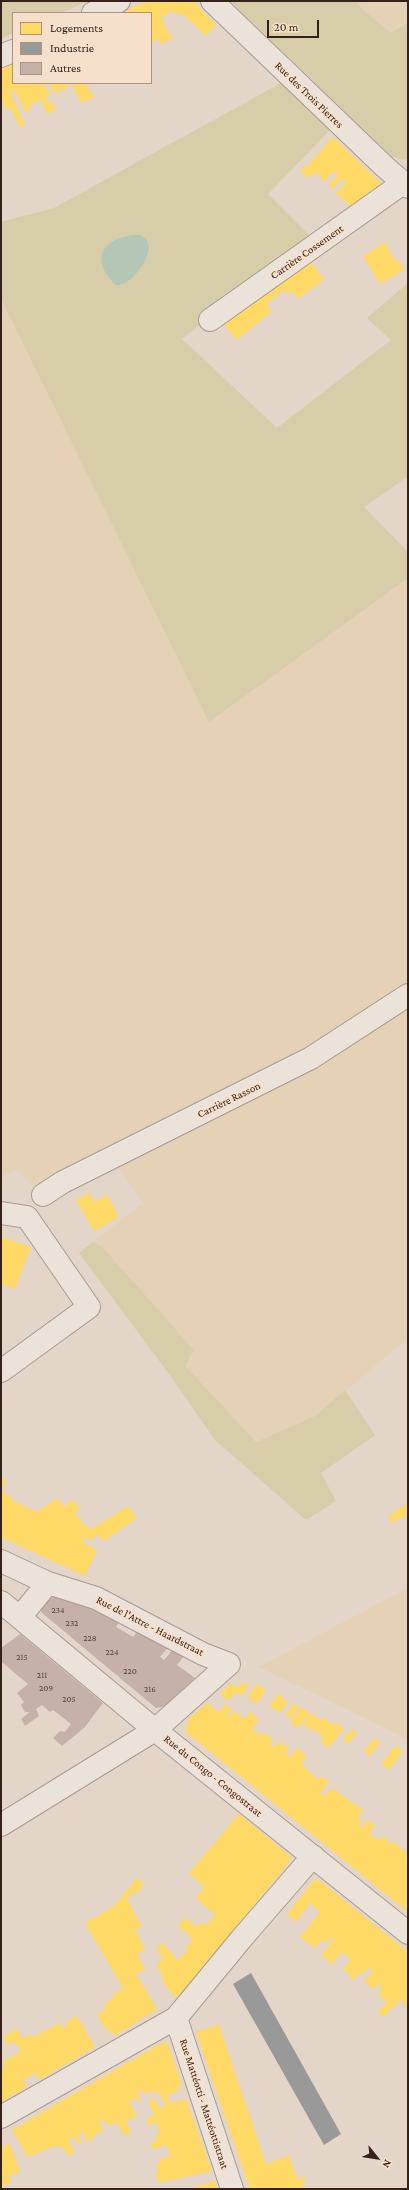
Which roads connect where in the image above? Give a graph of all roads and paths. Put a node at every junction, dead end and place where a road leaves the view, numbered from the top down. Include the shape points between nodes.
1 (119, 1) edge
2 (212, 1) edge
3 (95, 12) edge
4 (12, 51) edge
5 (1, 56) edge
6 (406, 185) edge
7 (210, 320) dead end
8 (408, 995) edge
9 (44, 1194) dead end
10 (1, 1213) edge
11 (1, 1370) edge
12 (1, 1561) edge
13 (48, 1583) junction
14 (1, 1602) edge
15 (20, 1617) junction
16 (155, 1730) junction
17 (1, 1825) edge
18 (313, 1856) junction
19 (408, 1933) edge
20 (176, 2018) junction
21 (1, 2117) edge
22 (232, 2189) edge

1 - 3 street
2 - 6 street, Rue des Trois Pierres
4 - 5 street
6 - 7 street, Carrière Cossement
8 - 9 street, Carrière Rasson via 304,1062 63,1182
10 - 11 street via 27,1217 89,1307
12 - 13 street, Rue de l'Attre - Haardstraat
13 - 15 street
13 - 16 street, Rue de l'Attre - Haardstraat via 96,1598 203,1654 229,1664
14 - 15 street
15 - 16 street, Rue du Congo - Congostraat
16 - 17 street
16 - 18 street, Rue du Congo - Congostraat
18 - 19 street, Rue du Congo - Congostraat
18 - 20 street
20 - 21 street
20 - 22 street, Rue Mattéotti - Mattéottistraat

